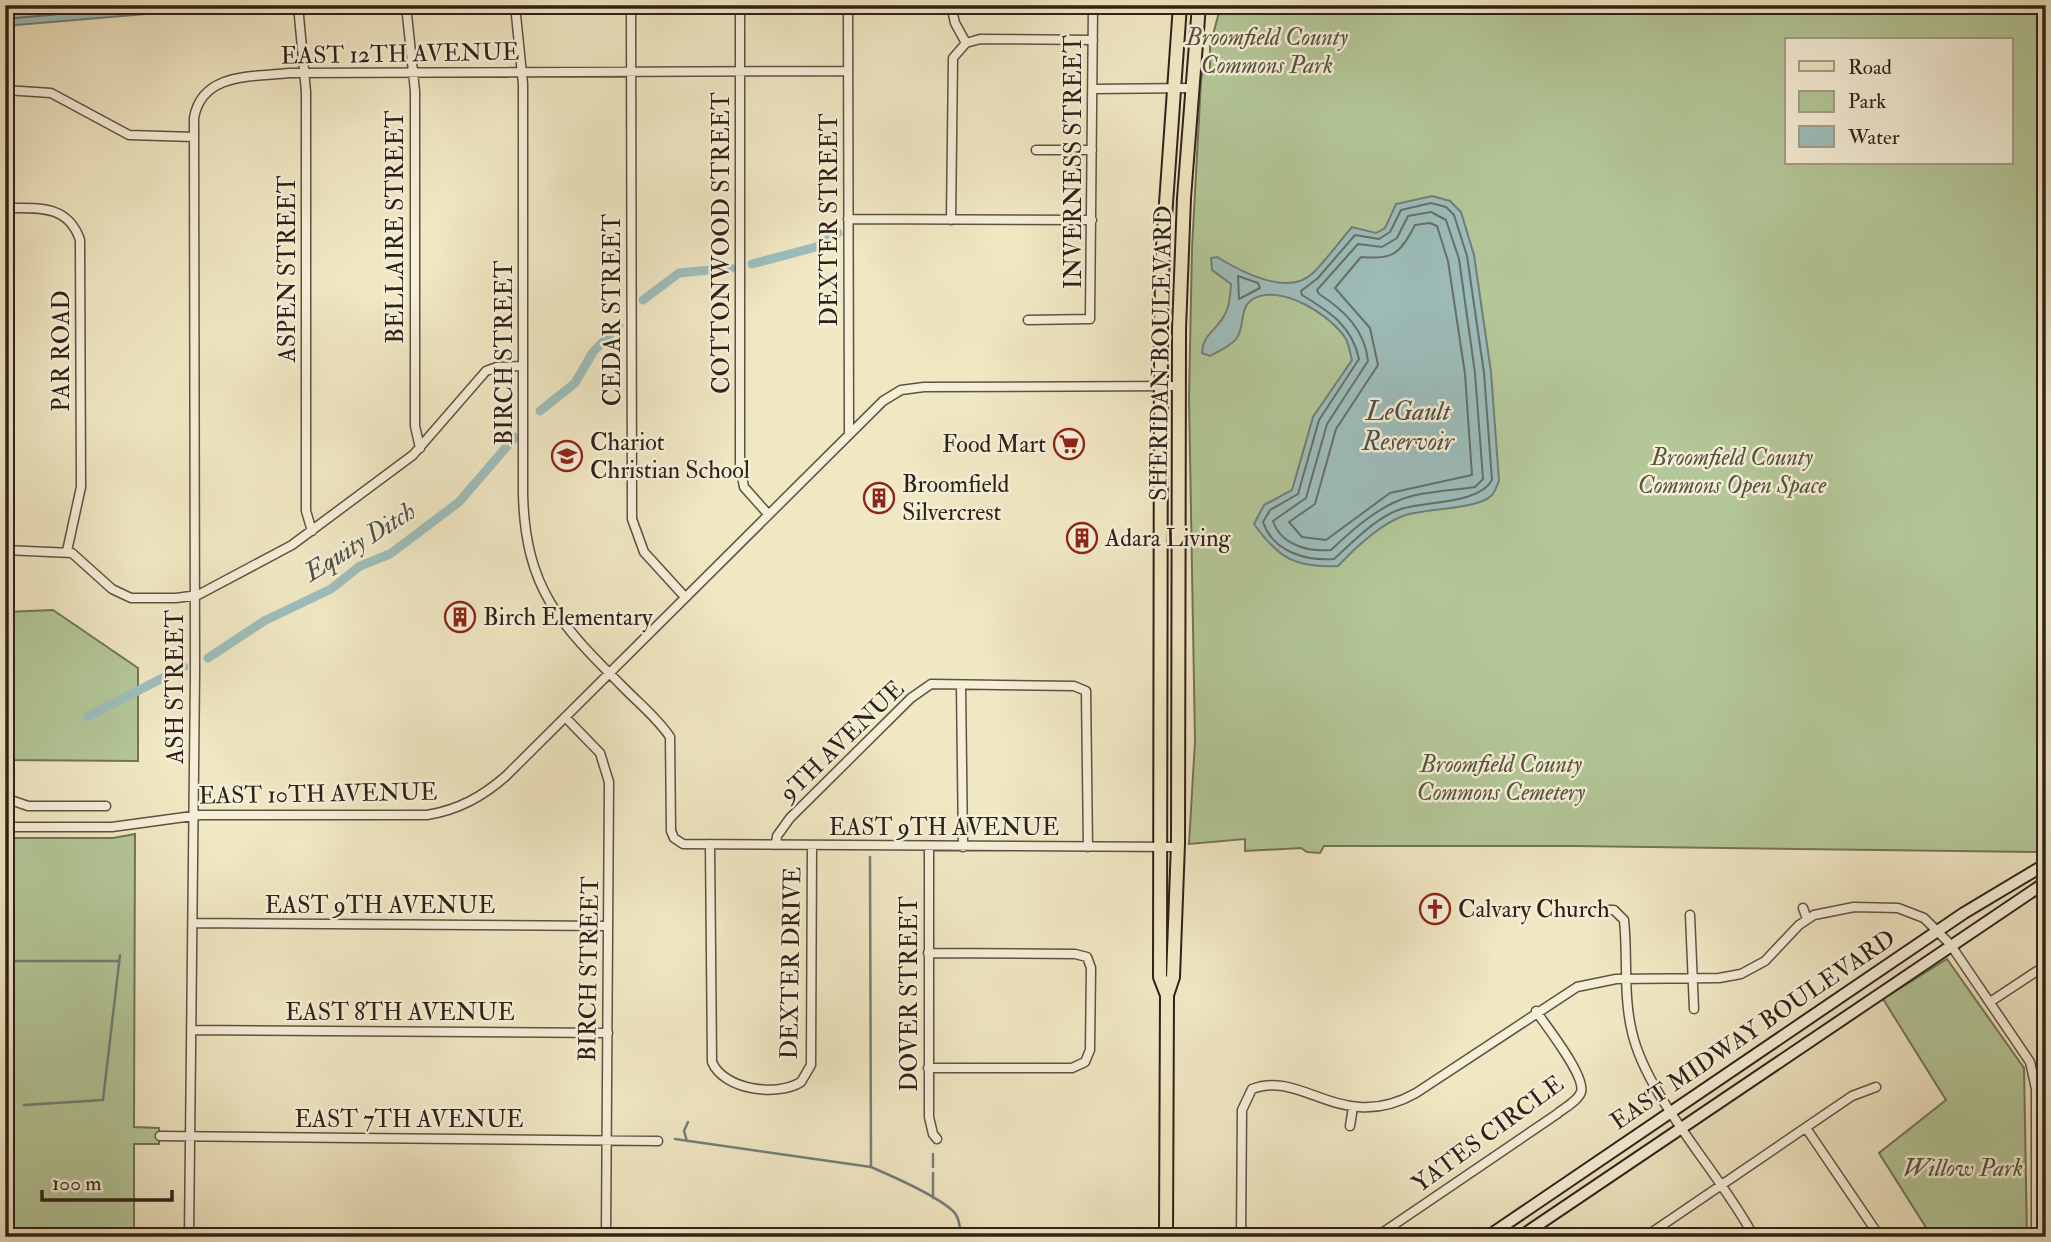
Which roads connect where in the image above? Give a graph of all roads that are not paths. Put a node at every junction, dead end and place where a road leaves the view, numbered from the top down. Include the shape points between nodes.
1 (298, 5) edge
2 (406, 5) edge
3 (515, 5) edge
4 (631, 5) edge
5 (740, 5) edge
6 (848, 5) edge
7 (951, 5) edge
8 (1093, 5) edge
9 (1180, 5) edge
10 (1199, 5) edge
11 (1093, 40) junction
12 (966, 43) junction
13 (413, 71) junction
14 (522, 71) junction
15 (631, 71) junction
16 (740, 71) junction
17 (848, 71) junction
18 (305, 72) junction
19 (1175, 88) junction
20 (1194, 88) junction
21 (1093, 89) junction
22 (5, 90) edge
23 (194, 137) junction
24 (1036, 150) dead end
25 (1093, 150) junction
26 (5, 208) edge
27 (848, 219) junction
28 (951, 220) junction
29 (1093, 220) junction
30 (1028, 320) dead end
31 (523, 366) junction
32 (1161, 386) junction
33 (1179, 386) junction
34 (849, 434) junction
35 (420, 448) junction
36 (768, 513) junction
37 (312, 531) junction
38 (5, 550) edge
39 (67, 551) junction
40 (195, 595) junction
41 (685, 597) junction
42 (610, 674) junction
43 (961, 685) junction
44 (565, 717) junction
45 (5, 798) edge
46 (106, 806) dead end
47 (194, 816) junction
48 (5, 827) edge
49 (710, 844) junction
50 (776, 845) junction
51 (812, 845) junction
52 (929, 846) junction
53 (963, 846) junction
54 (1088, 847) junction
55 (1178, 847) junction
56 (1160, 848) junction
57 (2046, 864) edge
58 (2046, 882) edge
59 (1803, 908) dead end
60 (1602, 910) dead end
61 (1690, 915) dead end
62 (1807, 919) junction
63 (193, 923) junction
64 (608, 926) junction
65 (1938, 931) junction
66 (1950, 944) junction
67 (928, 953) junction
68 (2046, 965) edge
69 (1626, 978) junction
70 (1693, 978) junction
71 (1167, 995) junction
72 (1990, 1002) junction
73 (1695, 1009) dead end
74 (1536, 1012) junction
75 (192, 1030) junction
76 (608, 1033) junction
77 (928, 1068) junction
78 (1244, 1081) dead end
79 (1876, 1087) dead end
80 (1251, 1091) junction
81 (1353, 1107) junction
82 (1672, 1111) junction
83 (1350, 1126) dead end
84 (1682, 1126) junction
85 (1805, 1128) junction
86 (160, 1136) dead end
87 (190, 1137) junction
88 (937, 1139) dead end
89 (606, 1140) junction
90 (659, 1141) dead end
91 (2036, 1174) junction
92 (2046, 1174) edge
93 (1722, 1185) junction
94 (718, 1236) edge
95 (189, 1237) edge
96 (606, 1237) edge
97 (724, 1237) edge
98 (1166, 1237) edge
99 (1241, 1237) edge
100 (1376, 1237) edge
101 (1487, 1237) edge
102 (1520, 1237) edge
103 (1645, 1237) edge
104 (1755, 1237) edge
105 (1880, 1237) edge
106 (2036, 1237) edge

1 - 18 street, ASPEN STREET
2 - 13 street, BELLAIRE STREET
3 - 14 street, BIRCH STREET
4 - 15 street, CEDAR STREET
5 - 16 street, COTTONWOOD STREET
6 - 17 street, DEXTER STREET
7 - 12 street
8 - 11 street, INVERNESS STREET
9 - 19 main road, SHERIDAN BOULEVARD
10 - 20 main road, SHERIDAN BOULEVARD
11 - 12 street via 979,39
11 - 21 street, INVERNESS STREET
12 - 28 street via 957,51 952,68
13 - 14 street, EAST 12TH AVENUE
13 - 18 street, EAST 12TH AVENUE
13 - 35 street, BELLAIRE STREET via 415,426
14 - 15 street, EAST 12TH AVENUE
14 - 31 street, BIRCH STREET
15 - 16 street, EAST 12TH AVENUE
15 - 41 street, CEDAR STREET via 632,519 644,552
16 - 17 street, EAST 12TH AVENUE
16 - 36 street, COTTONWOOD STREET via 740,466 747,493
17 - 27 street, DEXTER STREET
18 - 23 street, EAST 12TH AVENUE via 212,86 198,101
18 - 37 street, ASPEN STREET via 306,511
19 - 20 street
19 - 21 street
19 - 32 main road, SHERIDAN BOULEVARD via 1163,246
20 - 33 main road, SHERIDAN BOULEVARD via 1181,264
21 - 25 street, INVERNESS STREET
22 - 23 street via 51,93 129,135
23 - 40 street, ASH STREET
24 - 25 street
25 - 29 street, INVERNESS STREET
26 - 39 street, PAR ROAD via 54,210 70,220 80,240 81,488
27 - 28 street
27 - 34 street, DEXTER STREET
28 - 29 street
29 - 30 street, INVERNESS STREET via 1090,319
31 - 35 street via 496,367 480,376
31 - 42 street, BIRCH STREET via 524,524 530,557 558,616
32 - 33 street, EAST 10TH AVENUE
32 - 34 street, EAST 10TH AVENUE via 908,388 883,401
32 - 56 main road, SHERIDAN BOULEVARD
33 - 55 main road, SHERIDAN BOULEVARD
34 - 36 street, EAST 10TH AVENUE
35 - 37 street
36 - 41 street, EAST 10TH AVENUE
37 - 40 street
38 - 39 street
39 - 40 street via 127,597
40 - 47 street, ASH STREET
41 - 42 street, EAST 10TH AVENUE
42 - 44 street, EAST 10TH AVENUE
42 - 49 street, BIRCH STREET via 670,737 674,838 683,844
43 - 50 street, 9TH AVENUE via 932,684 911,698 790,818
43 - 53 street
43 - 54 street, 9TH AVENUE via 1074,686 1086,691
44 - 47 street, EAST 10TH AVENUE via 494,786 444,812
44 - 64 street, BIRCH STREET via 600,753 608,774
45 - 46 street via 29,806
47 - 48 street, EAST 10TH AVENUE via 112,827
47 - 63 street, ASH STREET
49 - 50 street, EAST 9TH AVENUE
49 - 51 street, DEXTER DRIVE via 712,1062 732,1084 764,1087 794,1087 811,1065
50 - 51 street, EAST 9TH AVENUE
51 - 52 street, EAST 9TH AVENUE
52 - 53 street, EAST 9TH AVENUE
52 - 67 street, DOVER STREET
53 - 54 street, EAST 9TH AVENUE
54 - 56 street, EAST 9TH AVENUE
55 - 56 street, EAST 9TH AVENUE
55 - 71 main road, SHERIDAN BOULEVARD via 1173,976
56 - 71 main road, SHERIDAN BOULEVARD via 1160,977
57 - 65 main road, EAST MIDWAY BOULEVARD
58 - 66 main road, EAST MIDWAY BOULEVARD
59 - 62 street
60 - 69 street via 1614,910 1623,917
61 - 70 street
62 - 65 street via 1838,908 1890,907 1916,914
62 - 70 street via 1749,971
63 - 64 street, EAST 9TH AVENUE
63 - 75 street, ASH STREET
64 - 76 street, BIRCH STREET
65 - 66 street
65 - 82 main road, EAST MIDWAY BOULEVARD
66 - 72 street
66 - 84 main road, EAST MIDWAY BOULEVARD
67 - 77 street, DOVER STREET
67 - 77 street via 1082,955 1089,962 1091,979 1090,1051 1079,1065
68 - 72 street
69 - 70 street
69 - 74 street via 1577,987
69 - 82 street via 1632,1034 1646,1070
70 - 73 street
71 - 98 main road, SHERIDAN BOULEVARD
72 - 91 street via 2034,1073
74 - 81 street via 1401,1101 1380,1108
74 - 100 street, YATES CIRCLE via 1585,1091
75 - 76 street, EAST 8TH AVENUE
75 - 87 street, ASH STREET
76 - 89 street, BIRCH STREET
77 - 88 street, DOVER STREET via 931,1128
78 - 80 street
79 - 85 street via 1852,1096
80 - 81 street via 1280,1086
80 - 99 street via 1244,1101 1241,1125
81 - 83 street
82 - 84 street
82 - 101 main road, EAST MIDWAY BOULEVARD
84 - 93 street
84 - 102 main road, EAST MIDWAY BOULEVARD
85 - 93 street
85 - 105 street
86 - 87 street, EAST 7TH AVENUE
87 - 89 street, EAST 7TH AVENUE
87 - 95 street, ASH STREET
89 - 90 street, EAST 7TH AVENUE
89 - 96 street, BIRCH STREET
91 - 92 street
91 - 106 street
93 - 103 street
93 - 104 street
94 - 97 street

